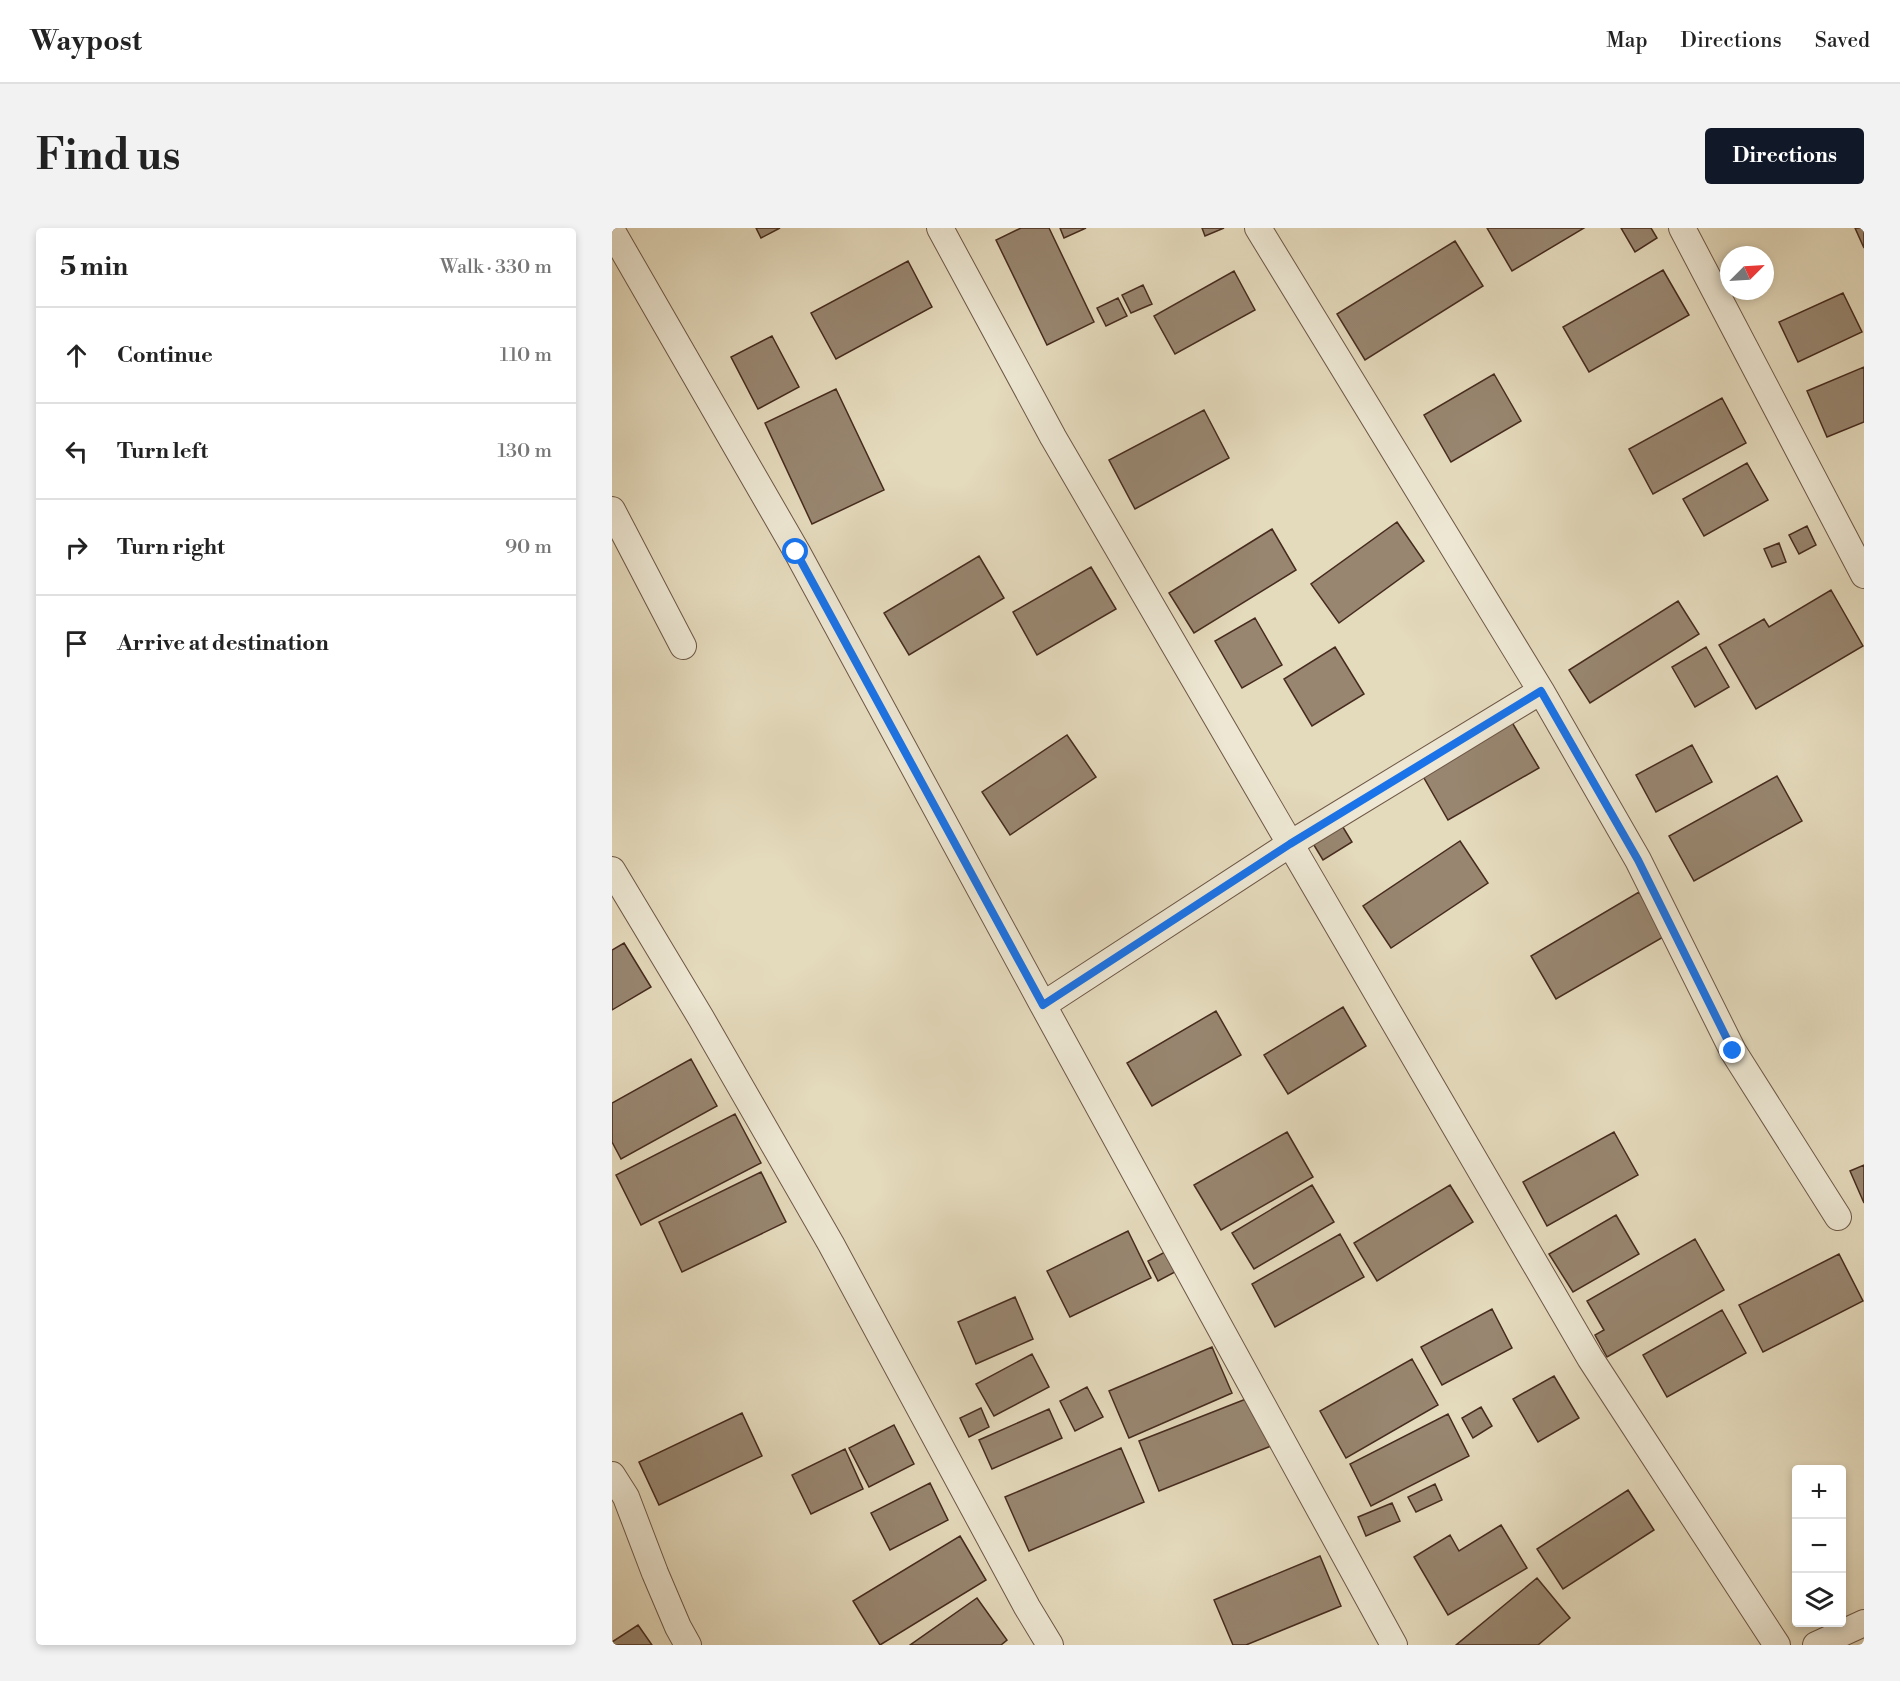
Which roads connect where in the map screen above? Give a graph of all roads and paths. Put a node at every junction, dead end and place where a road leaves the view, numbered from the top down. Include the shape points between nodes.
1 (940, 228) edge
2 (1257, 228) edge
3 (1682, 228) edge
4 (612, 231) edge
5 (612, 510) edge
6 (1864, 575) edge
7 (683, 646) dead end
8 (1541, 691) junction
9 (1290, 844) junction
10 (612, 870) edge
11 (1043, 1005) junction
12 (1838, 1217) dead end
13 (612, 1475) edge
14 (1864, 1623) edge
15 (688, 1645) edge
16 (1050, 1645) edge
17 (1394, 1645) edge
18 (1778, 1645) edge
19 (1816, 1645) edge

1 - 9 street via 1053,437
2 - 8 street
3 - 6 street
4 - 11 street via 802,562
5 - 7 street
8 - 9 street
8 - 12 street via 1638,860 1733,1051
9 - 11 street
9 - 18 street via 1590,1358
10 - 16 street via 831,1244
11 - 17 street
13 - 15 street via 626,1497
14 - 19 street

